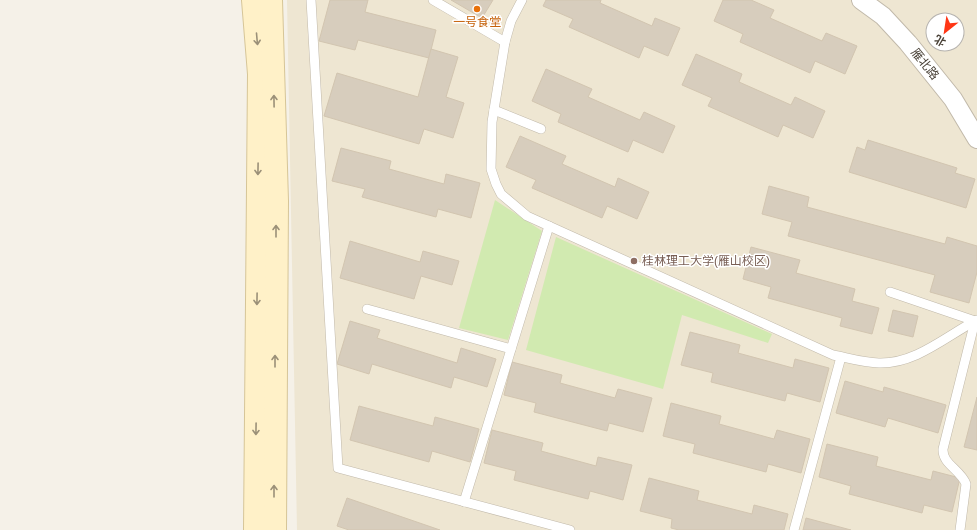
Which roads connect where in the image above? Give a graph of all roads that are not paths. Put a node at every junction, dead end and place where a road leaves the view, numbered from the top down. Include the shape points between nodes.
1 (253, 0) edge
2 (271, 0) edge
3 (311, 0) edge
4 (433, 0) edge
5 (522, 0) edge
6 (862, 0) edge
7 (505, 42) junction
8 (494, 110) junction
9 (541, 129) dead end
10 (977, 138) edge
11 (549, 226) junction
12 (890, 292) dead end
13 (367, 309) dead end
14 (976, 320) edge
15 (511, 349) junction
16 (841, 357) junction
17 (464, 502) junction
18 (255, 530) edge
19 (275, 530) edge
20 (570, 530) edge
21 (794, 530) edge
22 (960, 530) edge

1 -> 18 main road via 259,74
19 -> 2 main road via 276,201
3 - 17 lane via 338,468
4 - 7 lane
5 - 7 lane via 511,21
6 - 10 street, 雁北路 via 883,16 908,43 953,99
7 - 8 lane
8 - 9 lane
8 - 11 lane via 491,169 496,184 501,194 513,205 527,216
11 - 15 lane
11 - 16 lane via 833,356
12 - 14 lane
13 - 15 lane
14 - 16 lane via 919,354 900,362 878,363
14 - 22 lane via 943,449 946,460 964,478 966,484
15 - 17 lane
16 - 21 lane
17 - 20 lane

